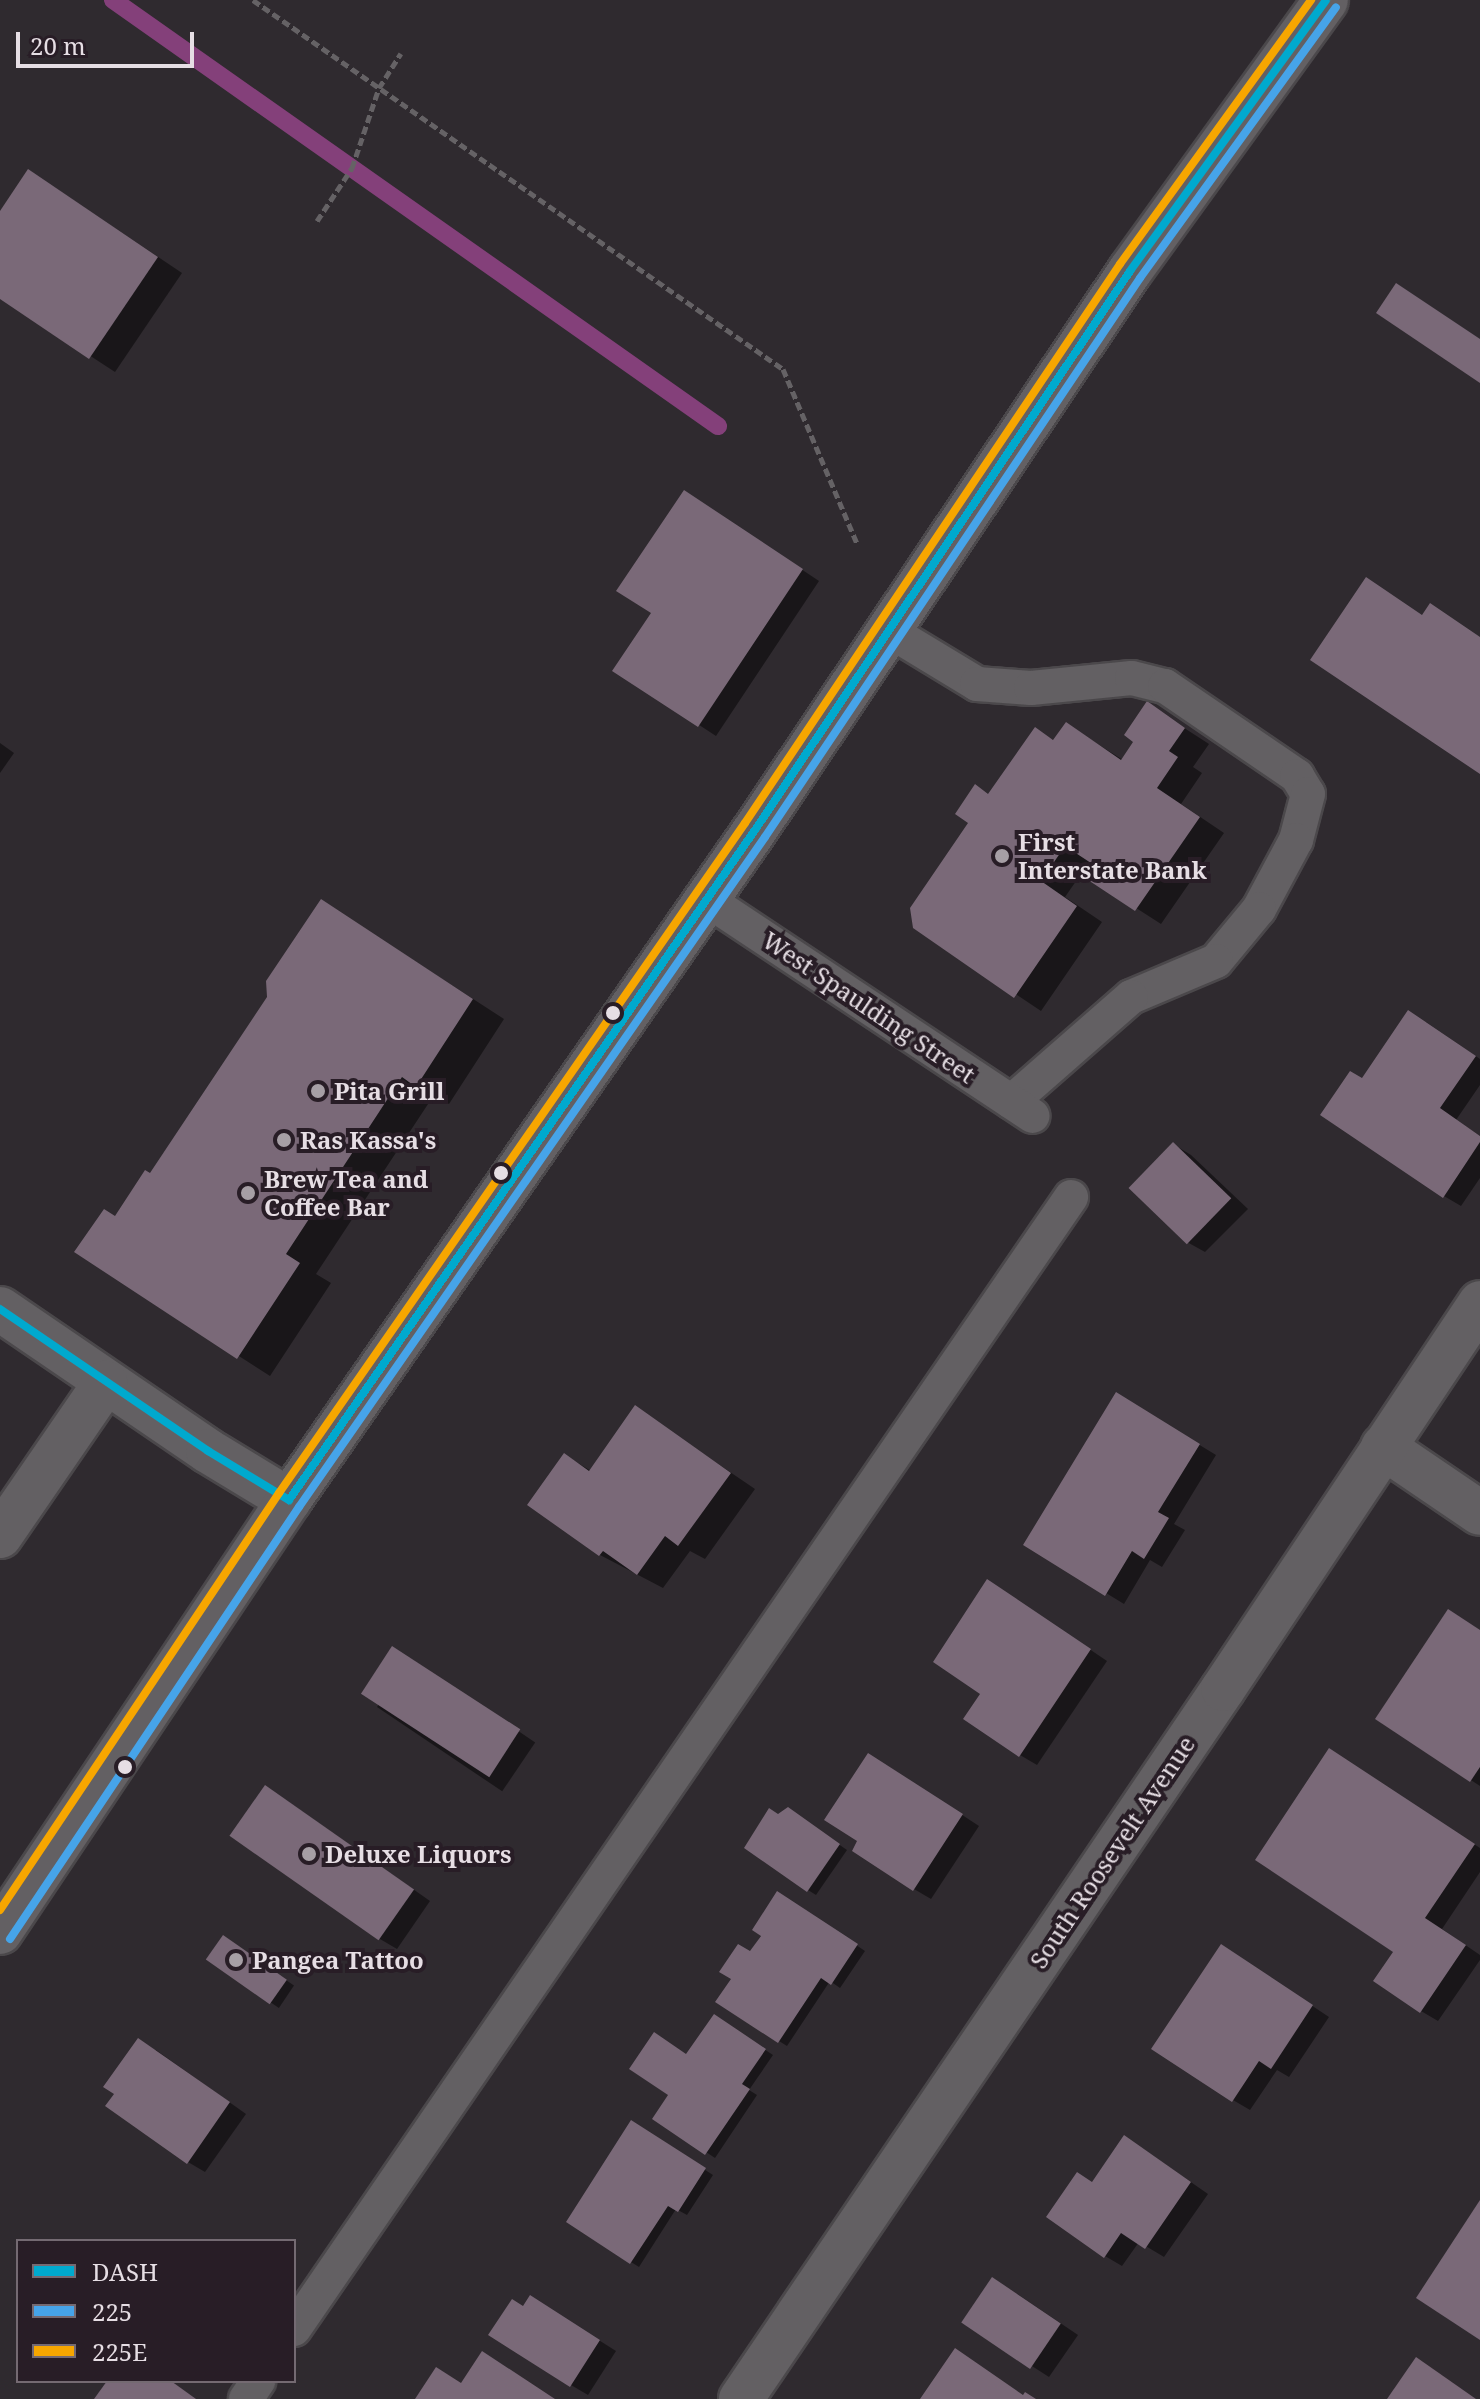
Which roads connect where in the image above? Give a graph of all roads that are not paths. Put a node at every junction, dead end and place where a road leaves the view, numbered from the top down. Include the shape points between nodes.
1 (1326, 0) edge
2 (888, 630) junction
3 (706, 899) junction
4 (1071, 1197) dead end
5 (0, 1309) edge
6 (1473, 1329) edge
7 (105, 1383) junction
8 (1383, 1447) junction
9 (289, 1500) junction
10 (1480, 1513) edge
11 (0, 1536) edge
12 (0, 1932) edge
13 (296, 2326) edge
14 (741, 2399) edge

1 - 2 street via 1130,271
2 - 3 street
2 - 3 lane, West Spaulding Street via 977,684 1031,688 1132,678 1165,686 1297,776 1308,794 1296,840 1259,909 1216,961 1131,997 1022,1109
3 - 9 street
4 - 13 lane
5 - 7 street
6 - 8 street, South Roosevelt Avenue
7 - 9 street
7 - 11 street
8 - 10 street
8 - 14 street, South Roosevelt Avenue
9 - 12 street

